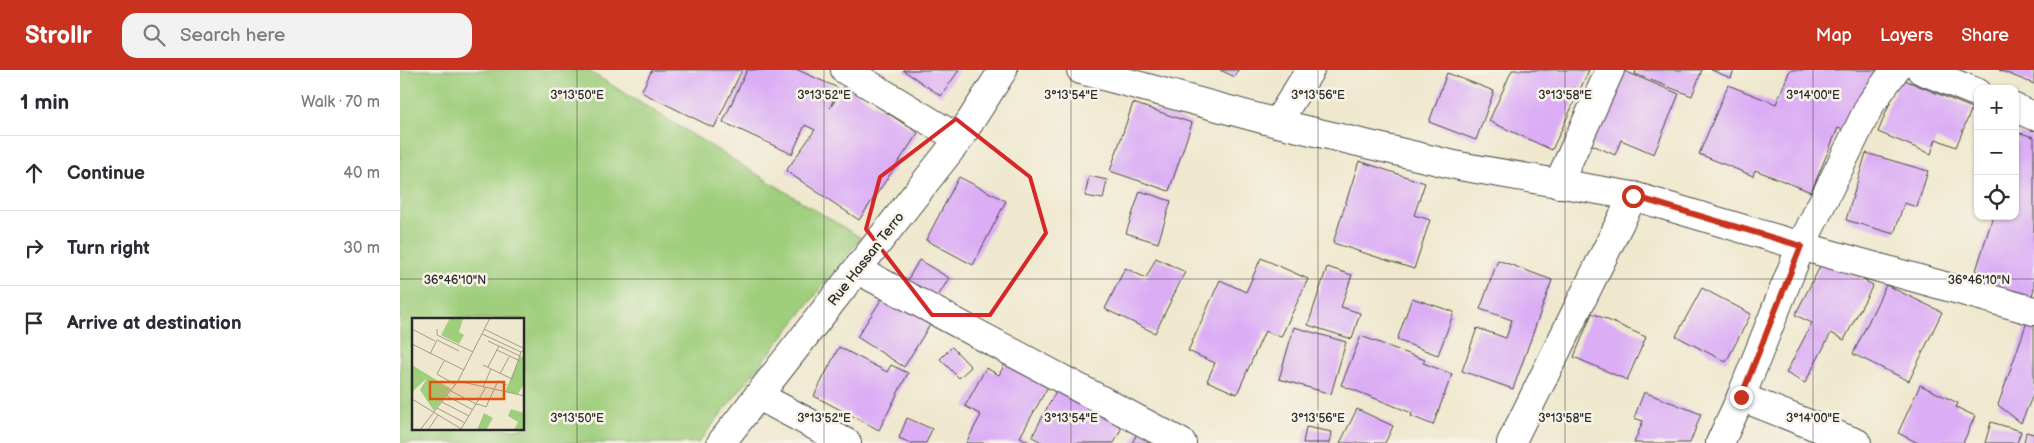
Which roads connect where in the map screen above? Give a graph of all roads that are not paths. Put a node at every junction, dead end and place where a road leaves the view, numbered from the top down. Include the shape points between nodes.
1 (845, 70) edge
2 (1003, 70) edge
3 (1081, 70) edge
4 (1310, 70) edge
5 (1610, 70) edge
6 (1895, 70) edge
7 (1921, 70) edge
8 (1974, 91) edge
9 (2019, 110) edge
10 (2034, 116) edge
11 (1277, 123) junction
12 (960, 139) junction
13 (1558, 184) junction
14 (1633, 196) junction
15 (1801, 246) junction
16 (858, 270) junction
17 (2034, 311) edge
18 (759, 396) junction
19 (1741, 397) junction
20 (721, 443) edge
21 (847, 443) edge
22 (1182, 443) edge
23 (1512, 443) edge
24 (1720, 443) edge
25 (1857, 443) edge

1 - 12 street
2 - 12 street, Rue Hassan Terro
3 - 11 street
4 - 11 street
5 - 13 street
6 - 15 street via 1870,105
7 - 8 street
9 - 10 street
11 - 13 street via 1459,166
12 - 16 street, Rue Hassan Terro
13 - 14 street
14 - 15 street
14 - 23 street
15 - 17 street
15 - 19 street
16 - 18 street, Rue Hassan Terro
16 - 22 street
18 - 20 street, Rue Hassan Terro
18 - 21 street
19 - 24 street
19 - 25 street

